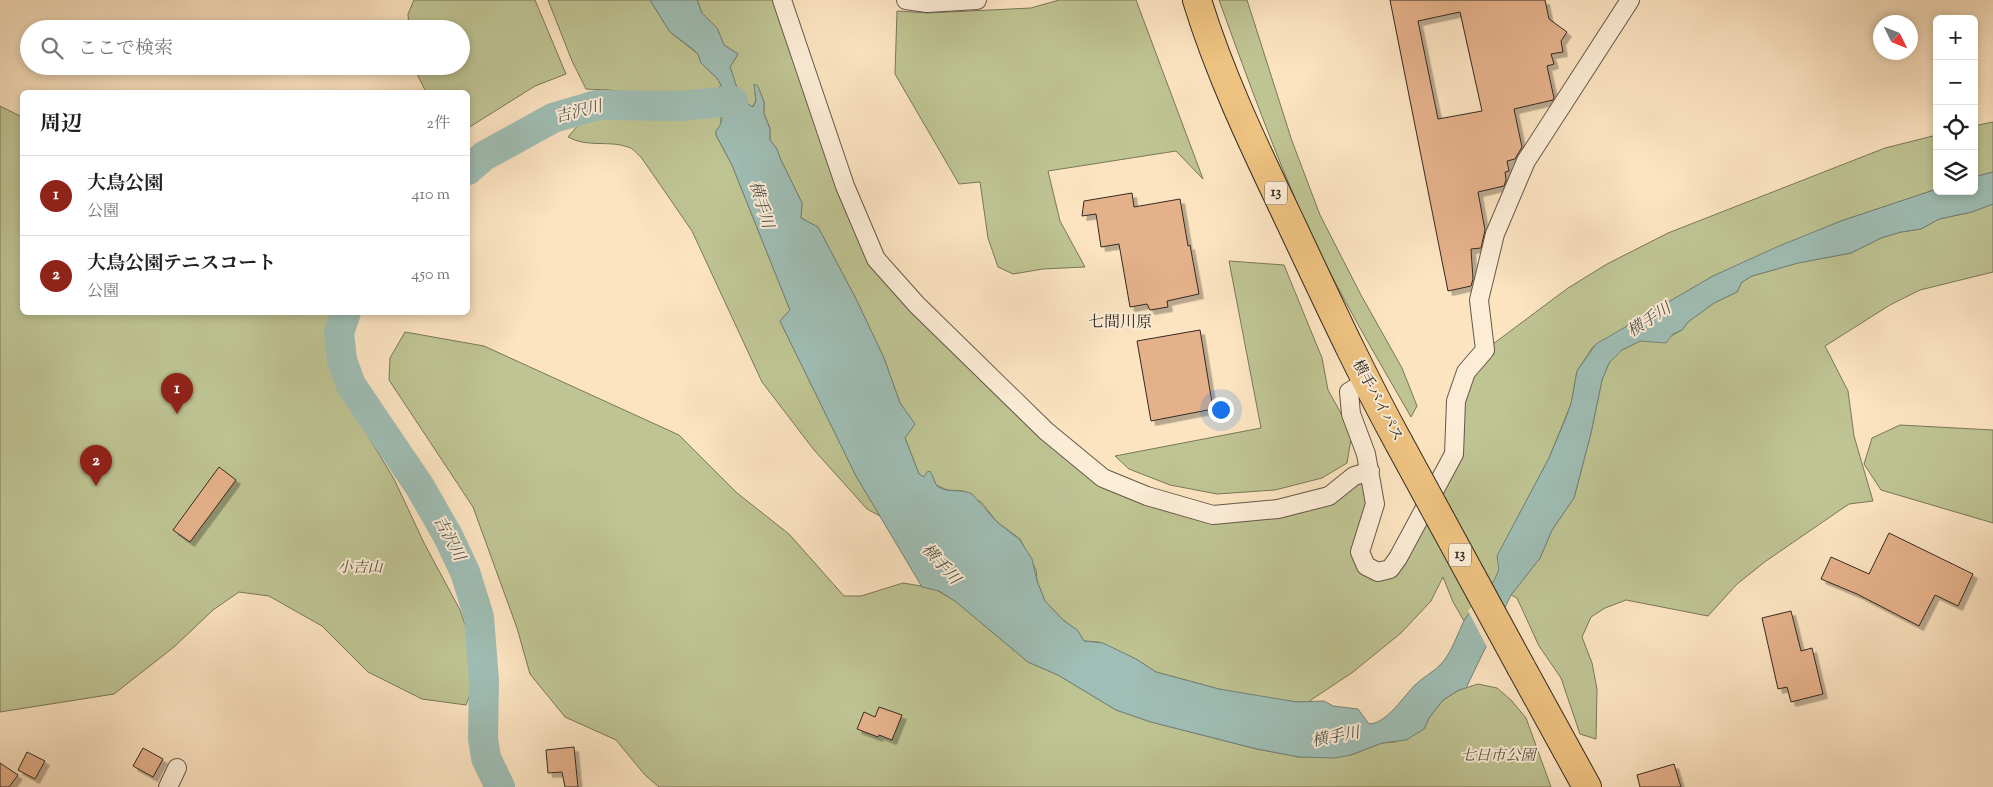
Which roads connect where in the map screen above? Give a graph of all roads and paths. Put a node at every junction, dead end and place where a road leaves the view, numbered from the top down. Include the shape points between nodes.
1 (782, 0) edge
2 (906, 0) edge
3 (977, 0) edge
4 (1197, 0) edge
5 (1630, 0) edge
6 (1366, 382) junction
7 (1370, 471) junction
8 (177, 768) dead end
9 (168, 787) edge
10 (1587, 787) edge

1 - 7 street via 846,186 876,259 916,305 1046,431 1103,478 1147,496 1213,515 1278,509 1329,496 1354,476
2 - 3 street via 927,3
4 - 6 highway, 横手バイパス / 13 via 1252,142
5 - 7 street via 1526,161 1495,234 1480,300 1485,350 1466,372 1456,401 1454,454 1398,558 1390,569 1378,572 1366,566 1360,552 1375,504
6 - 7 street via 1349,392 1351,414
6 - 10 highway, 横手バイパス / 13, bridge
8 - 9 street

